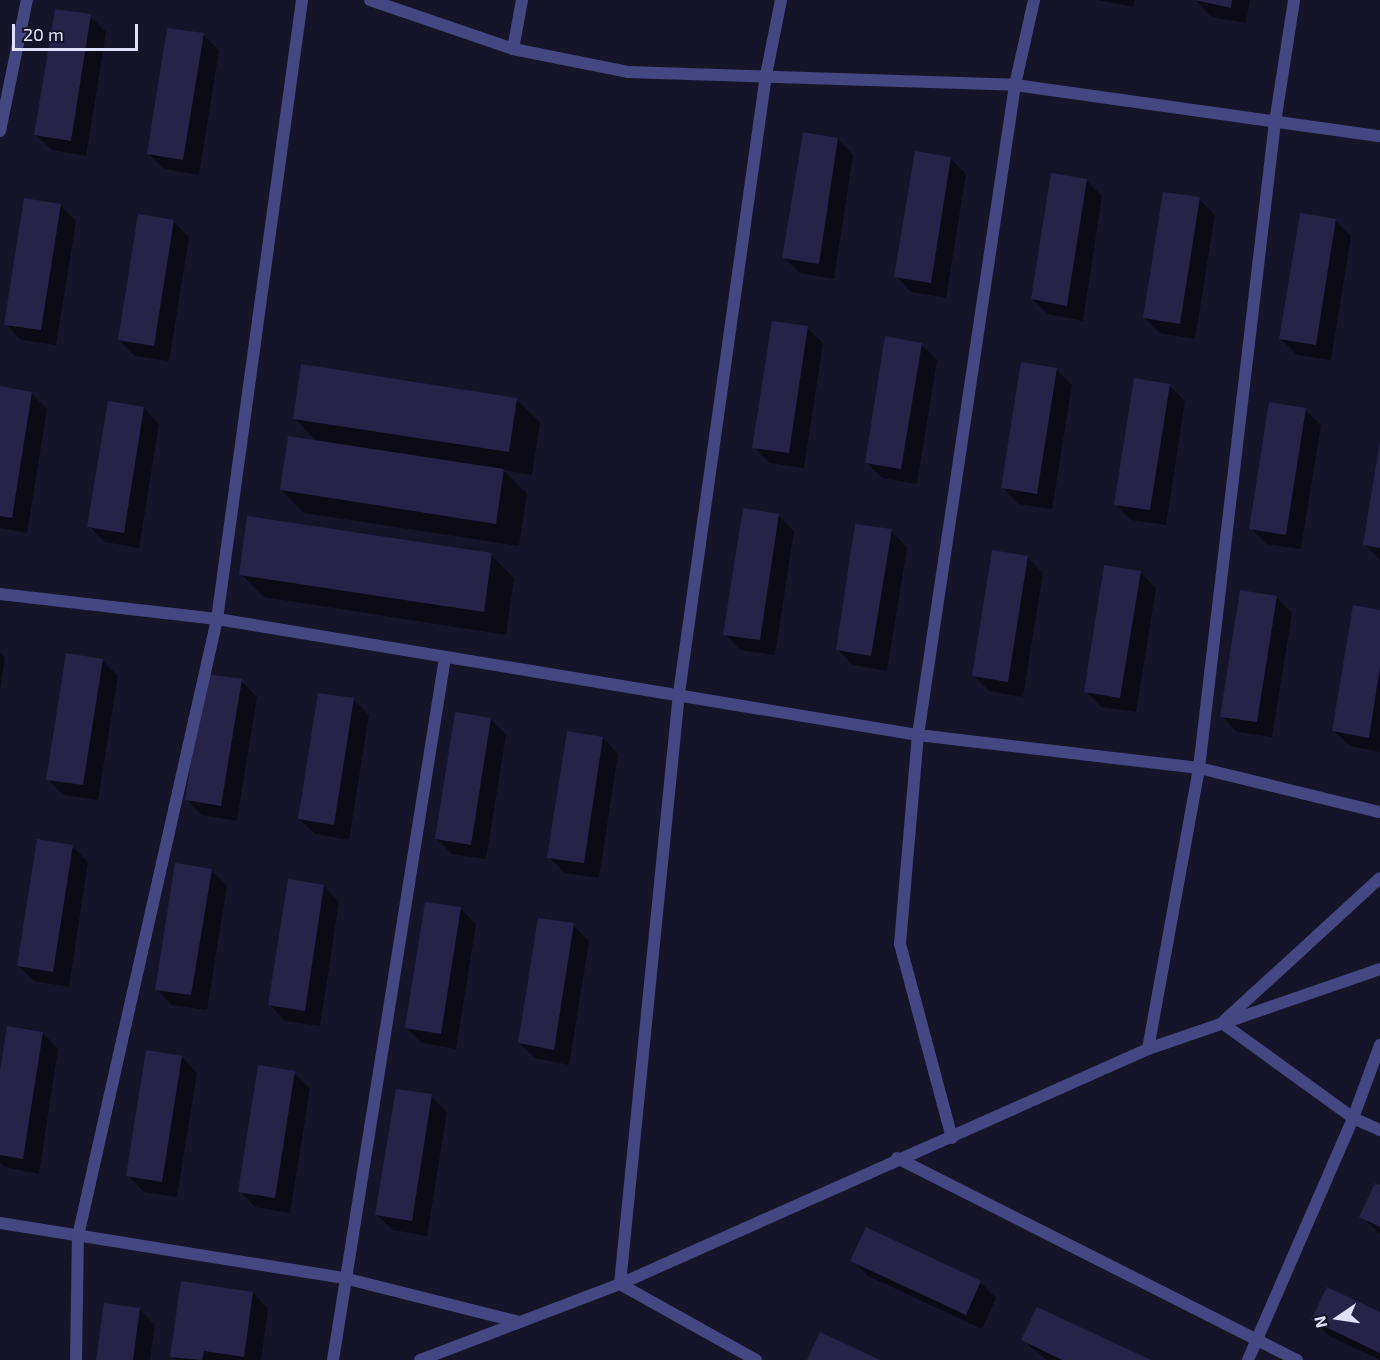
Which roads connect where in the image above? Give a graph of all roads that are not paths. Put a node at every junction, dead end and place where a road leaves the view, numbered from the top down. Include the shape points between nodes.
1 (27, 0) edge
2 (302, 0) edge
3 (370, 0) edge
4 (522, 0) edge
5 (781, 0) edge
6 (1034, 0) edge
7 (1294, 0) edge
8 (513, 49) junction
9 (766, 75) junction
10 (1016, 85) junction
11 (1275, 122) junction
12 (0, 131) edge
13 (1380, 136) edge
14 (0, 594) edge
15 (217, 619) junction
16 (444, 658) junction
17 (679, 693) junction
18 (918, 735) junction
19 (1199, 768) junction
20 (1380, 812) edge
21 (1380, 878) edge
22 (1380, 969) edge
23 (1222, 1023) junction
24 (1380, 1045) edge
25 (1148, 1049) junction
26 (1353, 1118) junction
27 (1380, 1130) edge
28 (952, 1137) junction
29 (897, 1158) junction
30 (0, 1223) edge
31 (78, 1236) junction
32 (348, 1279) junction
33 (620, 1284) junction
34 (519, 1322) junction
35 (1256, 1342) junction
36 (76, 1360) edge
37 (333, 1360) edge
38 (420, 1360) edge
39 (756, 1360) edge
40 (1248, 1360) edge
41 (1297, 1360) edge

1 - 12 street
2 - 15 street
3 - 8 street
4 - 8 street
5 - 9 street
6 - 10 street
7 - 11 street
8 - 9 street via 627,72
9 - 10 street
9 - 17 street
10 - 11 street
10 - 18 street
11 - 13 street
11 - 19 street
14 - 15 street
15 - 16 street
15 - 31 street
16 - 17 street
16 - 32 street
17 - 18 street
17 - 33 street
18 - 19 street
18 - 28 street via 900,944
19 - 20 street
19 - 25 street
21 - 23 street
22 - 23 street
23 - 25 street
23 - 26 street
24 - 26 street
25 - 28 street
26 - 27 street
26 - 35 street
28 - 29 street
29 - 33 street
29 - 35 street
30 - 31 street
31 - 32 street
31 - 36 street
32 - 34 street
32 - 37 street
33 - 34 street
33 - 39 street
34 - 38 street
35 - 40 street
35 - 41 street

